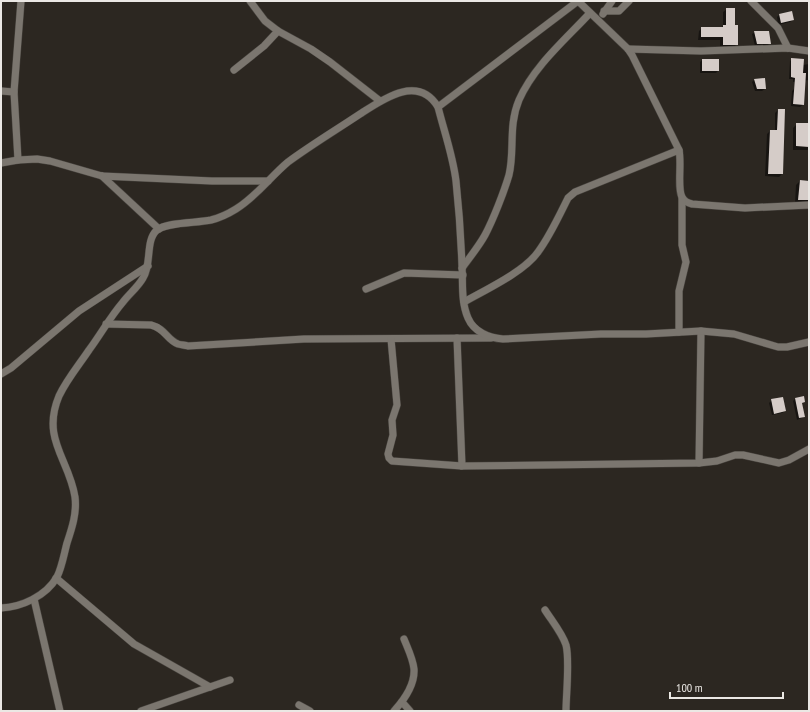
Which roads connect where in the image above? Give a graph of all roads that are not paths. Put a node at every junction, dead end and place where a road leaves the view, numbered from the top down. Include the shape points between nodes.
1 (21, 1) edge
2 (250, 1) edge
3 (578, 1) edge
4 (612, 1) edge
5 (629, 1) edge
6 (751, 1) edge
7 (604, 11) junction
8 (590, 13) junction
9 (598, 20) junction
10 (278, 31) junction
11 (788, 48) junction
12 (628, 49) junction
13 (809, 51) edge
14 (234, 70) dead end
15 (1, 91) edge
16 (14, 92) junction
17 (380, 101) junction
18 (438, 107) junction
19 (678, 150) junction
20 (18, 160) junction
21 (1, 163) edge
22 (102, 176) junction
23 (268, 181) junction
24 (682, 198) junction
25 (809, 205) edge
26 (159, 229) junction
27 (148, 266) junction
28 (463, 271) junction
29 (366, 289) dead end
30 (464, 302) junction
31 (106, 324) junction
32 (701, 331) junction
33 (679, 332) junction
34 (457, 338) junction
35 (493, 338) junction
36 (391, 339) junction
37 (809, 342) edge
38 (1, 374) edge
39 (809, 449) edge
40 (699, 463) junction
41 (462, 466) junction
42 (56, 578) junction
43 (34, 599) junction
44 (1, 608) edge
45 (545, 610) dead end
46 (404, 639) dead end
47 (230, 680) dead end
48 (210, 687) junction
49 (402, 702) junction
50 (299, 705) dead end
51 (60, 711) edge
52 (141, 711) edge
53 (310, 711) edge
54 (394, 711) edge
55 (410, 711) edge
56 (566, 711) edge

1 - 16 street
2 - 10 street via 265,21
3 - 8 street
3 - 18 street
4 - 7 street
5 - 7 street via 619,11
6 - 11 street via 778,28
7 - 9 street
8 - 9 street
8 - 28 street via 543,63 524,89 512,123 509,175 485,236
9 - 12 street
10 - 14 street
10 - 17 street via 330,62
11 - 12 street via 701,51
11 - 13 street
12 - 19 street
15 - 16 street
16 - 20 street
17 - 18 street via 401,92 414,91 426,94
17 - 23 street via 288,162
18 - 28 street via 456,180
19 - 24 street
19 - 30 street via 572,195 533,258 497,284
20 - 21 street
20 - 22 street via 50,161
22 - 23 street
22 - 26 street
23 - 26 street via 248,201 223,216
24 - 25 street via 692,204 745,208
24 - 33 street via 682,245 686,262 679,291
26 - 27 street via 152,239
27 - 31 street via 144,278
27 - 38 street via 79,311
28 - 29 street via 404,274
28 - 30 street
30 - 35 street via 473,326
31 - 36 street via 151,325 164,331 177,344 188,346 304,339
31 - 42 street via 71,375 59,396 54,412 52,429 72,486 76,510
32 - 33 street
32 - 37 street via 734,334 778,347
32 - 40 street
33 - 35 street
34 - 35 street
34 - 36 street
34 - 41 street
36 - 41 street via 397,405 392,420 393,435 389,458 392,461
39 - 40 street via 779,463 743,455
40 - 41 street
42 - 43 street
42 - 48 street via 134,644
43 - 44 street via 10,608
43 - 51 street
45 - 56 street via 567,649
46 - 49 street via 414,671 412,684
47 - 48 street
48 - 52 street
49 - 54 street
49 - 55 street
50 - 53 street

